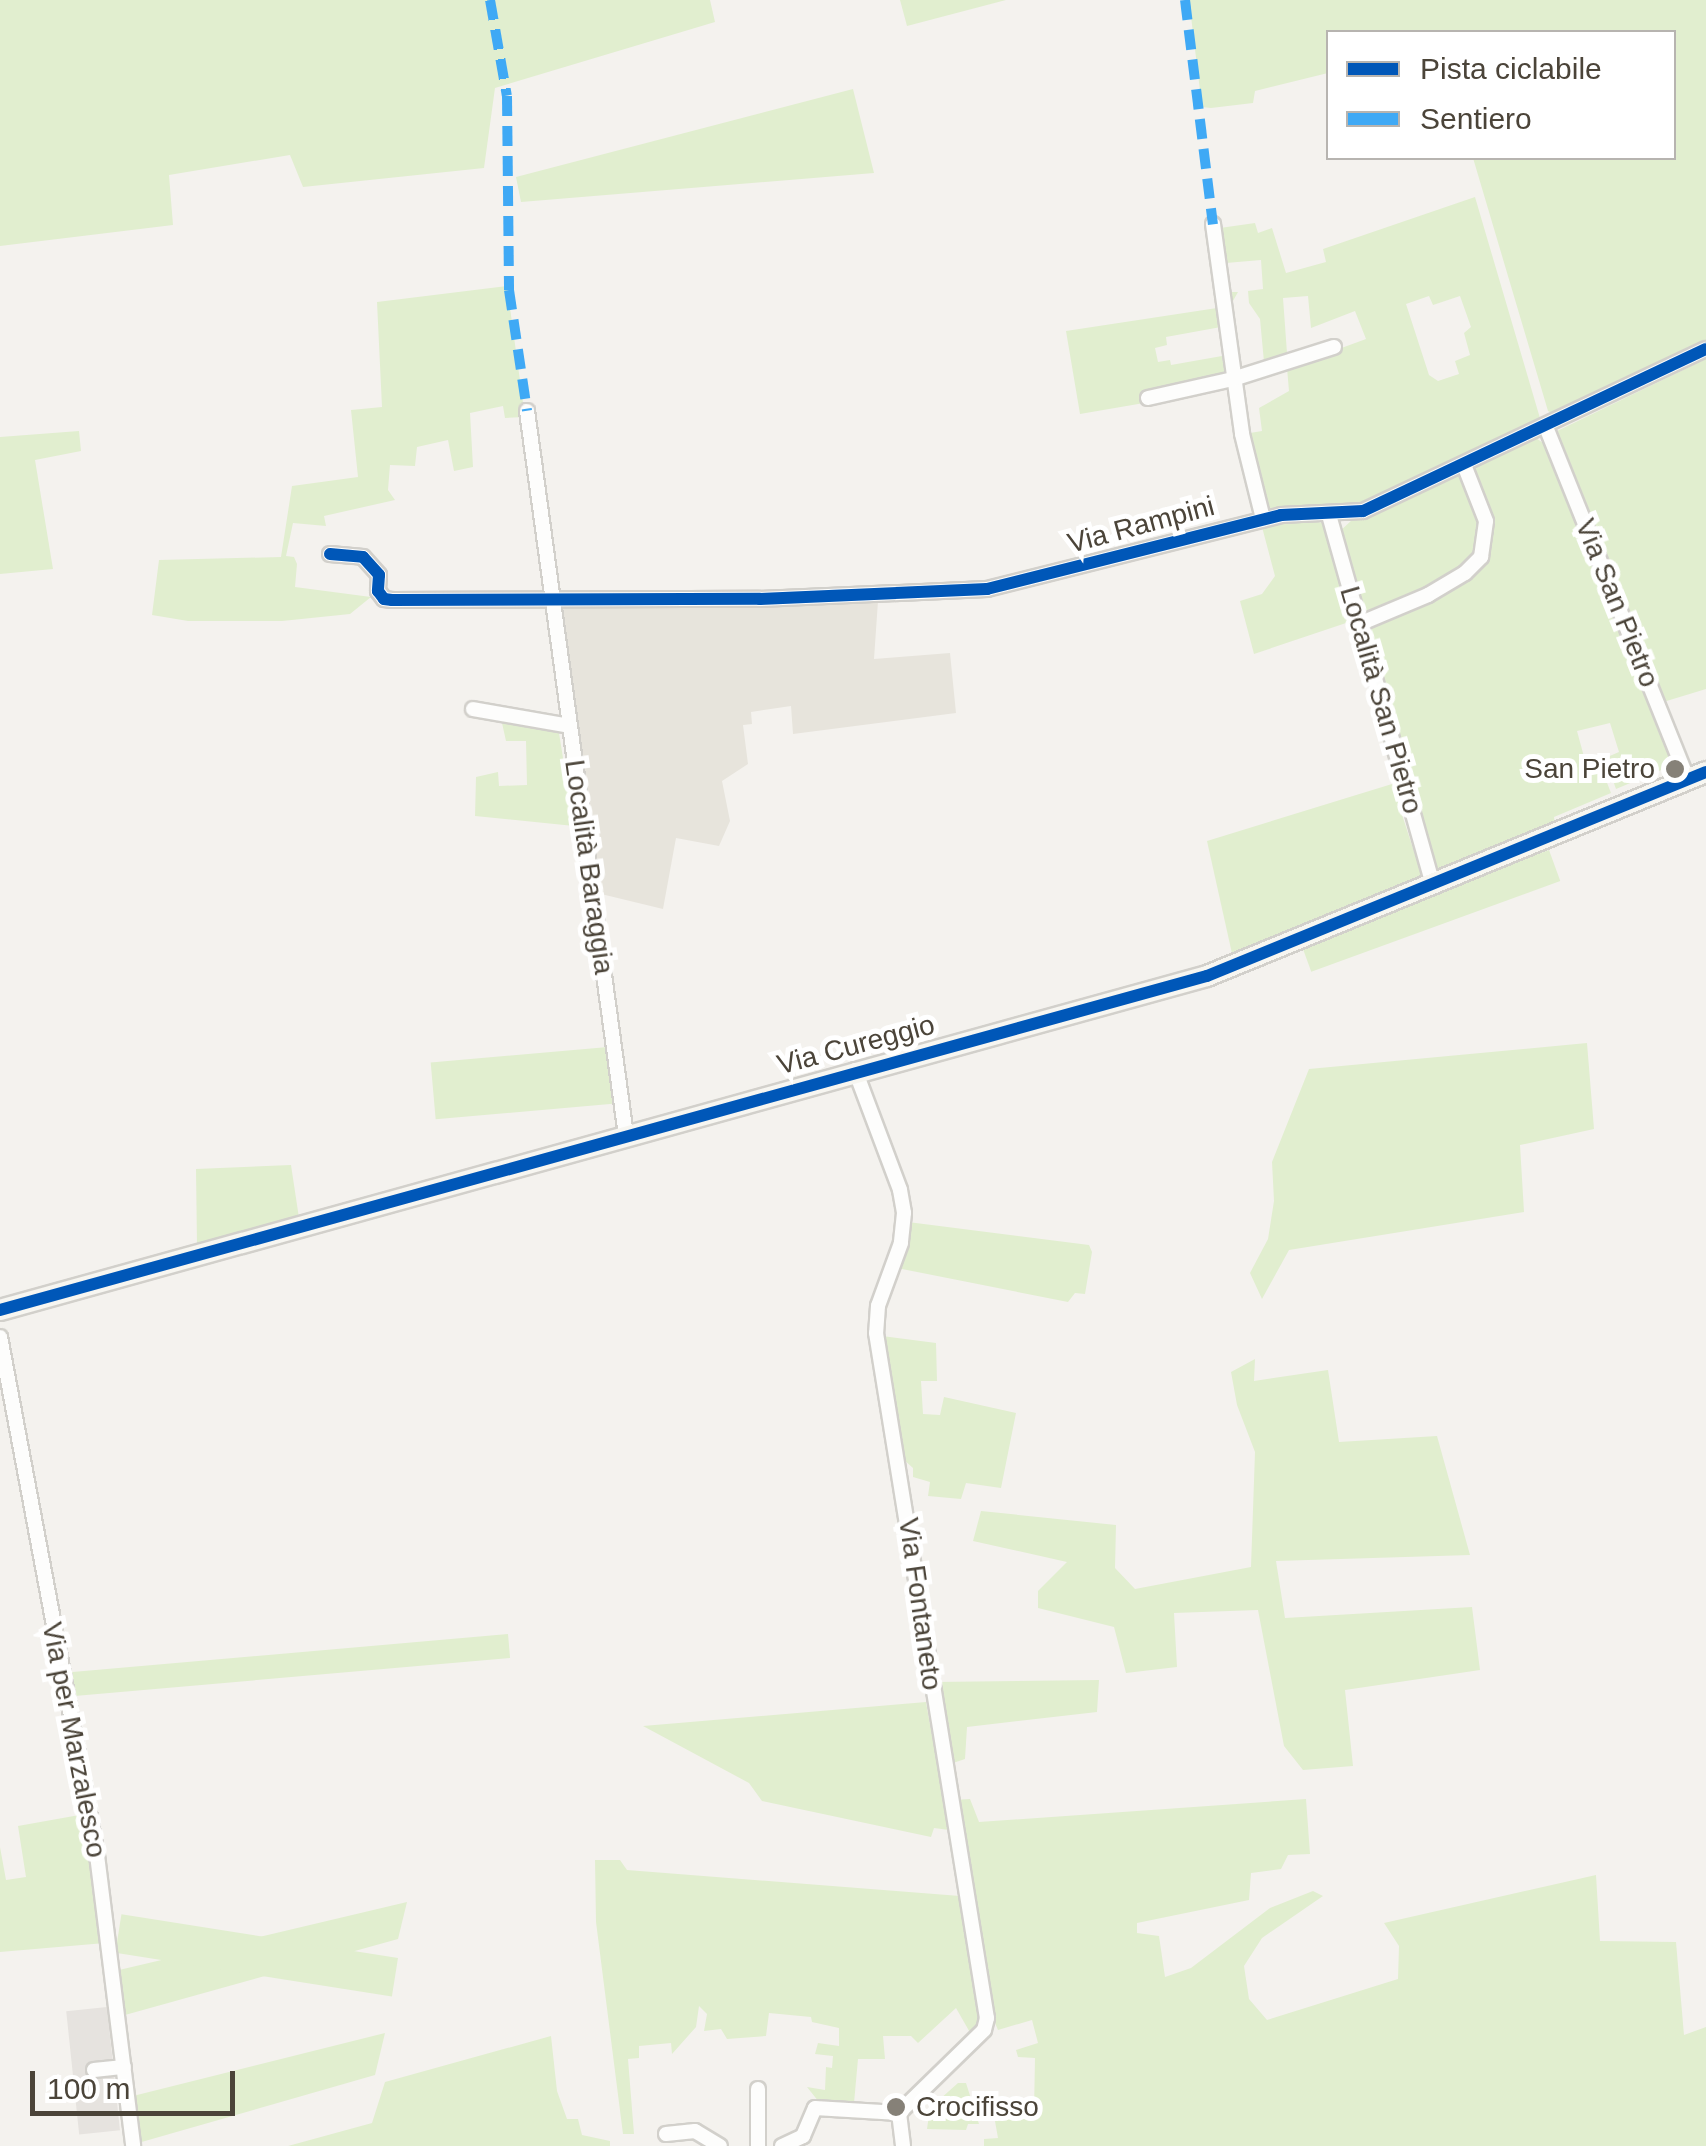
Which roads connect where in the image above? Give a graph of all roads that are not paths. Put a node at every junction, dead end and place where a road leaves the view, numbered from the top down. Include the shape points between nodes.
1 (1213, 224) dead end
2 (1334, 347) dead end
3 (1706, 349) edge
4 (1233, 380) junction
5 (1148, 398) dead end
6 (528, 410) dead end
7 (1546, 427) junction
8 (1464, 465) junction
9 (1329, 515) junction
10 (1263, 519) junction
11 (330, 554) dead end
12 (553, 599) junction
13 (1359, 624) junction
14 (473, 709) dead end
15 (570, 726) junction
16 (1697, 776) edge
17 (1432, 886) junction
18 (855, 1070) junction
19 (626, 1136) junction
20 (0, 1310) edge
21 (0, 1336) edge
22 (124, 2067) junction
23 (94, 2070) dead end
24 (758, 2089) dead end
25 (899, 2113) junction
26 (666, 2134) dead end
27 (133, 2146) edge
28 (720, 2146) edge
29 (758, 2146) edge
30 (782, 2146) edge
31 (903, 2146) edge

1 - 4 street
2 - 4 street
3 - 7 street, Via Rampini
4 - 5 street
4 - 10 street
6 - 12 street, Località Baraggia
7 - 8 street, Via Rampini
7 - 16 street, Via San Pietro
8 - 9 street, Via Rampini via 1362,511
8 - 13 street via 1486,521 1482,558 1428,594
9 - 10 street, Via Rampini
9 - 13 street, Località San Pietro
10 - 12 street, Via Rampini via 987,589 778,599
11 - 12 street via 363,557 379,576 384,599
12 - 15 street, Località Baraggia
13 - 17 street, Località San Pietro
14 - 15 street
15 - 19 street, Località Baraggia
16 - 17 main road, Via Cureggio
17 - 18 main road, Via Cureggio via 1207,976
18 - 19 main road, Via Cureggio
18 - 25 street, Via Fontaneto via 904,1213 876,1334 986,2018 984,2030
19 - 20 main road, Via Cureggio
21 - 22 street, Via per Marzalesco via 97,1856
22 - 23 street
22 - 27 street, Via per Marzalesco
24 - 29 street
25 - 30 street via 815,2108 803,2136
25 - 31 street
26 - 28 street via 695,2131

